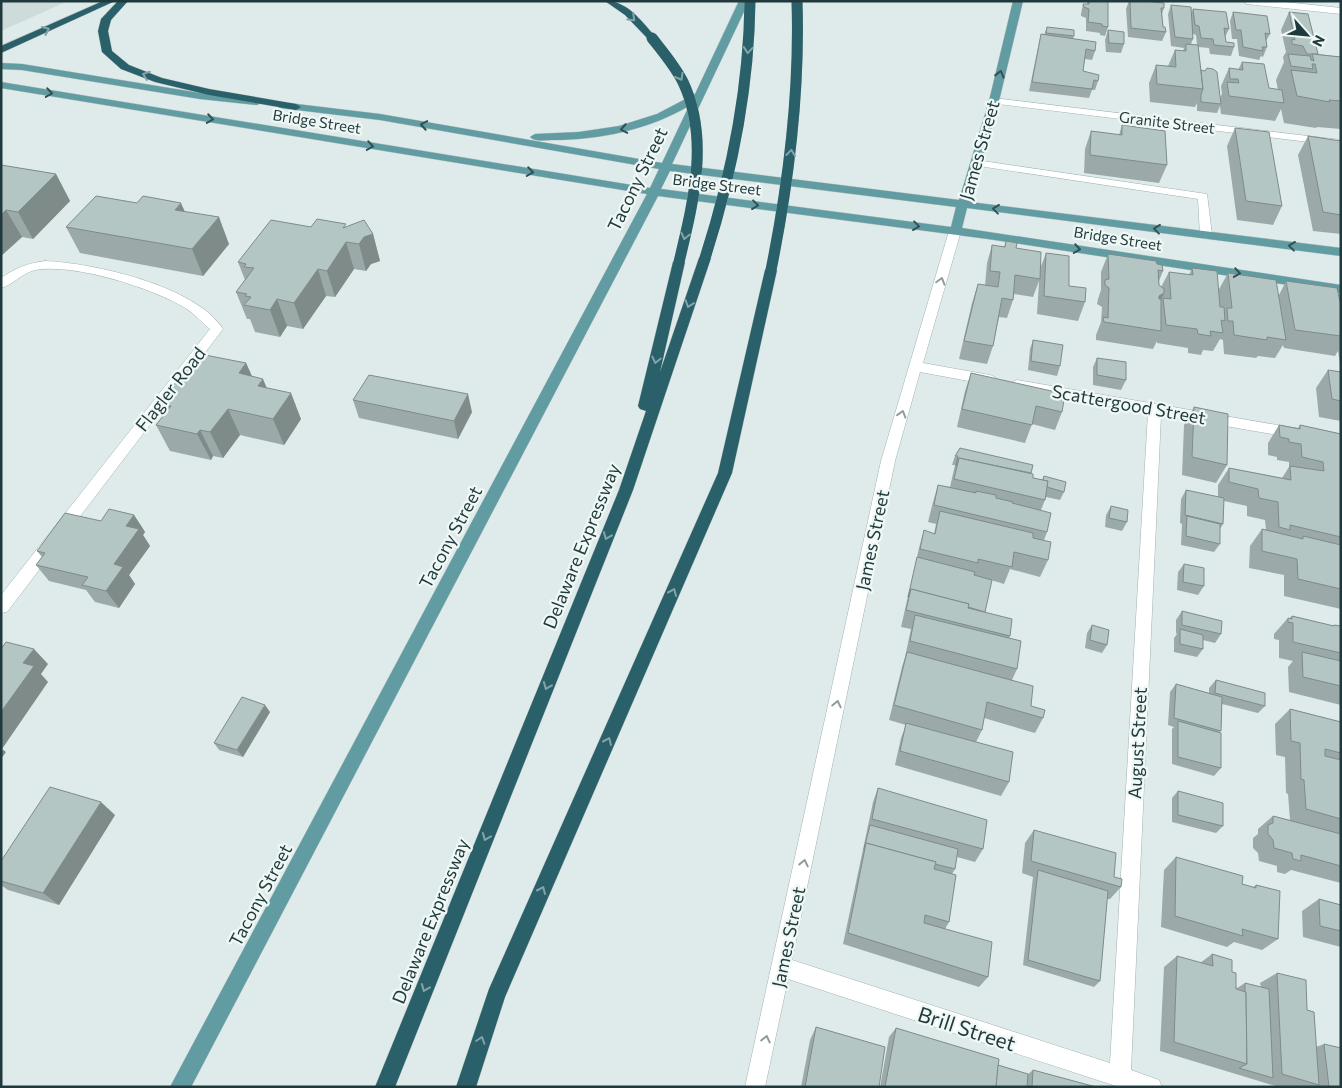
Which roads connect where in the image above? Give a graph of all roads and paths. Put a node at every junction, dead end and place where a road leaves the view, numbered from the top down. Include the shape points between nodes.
1 (111, 1) edge
2 (124, 1) edge
3 (609, 1) edge
4 (744, 1) edge
5 (750, 1) edge
6 (797, 1) edge
7 (1018, 1) edge
8 (1247, 1) edge
9 (1341, 11) edge
10 (1, 50) edge
11 (1, 66) edge
12 (1, 85) edge
13 (700, 95) junction
14 (994, 101) junction
15 (296, 107) junction
16 (472, 134) junction
17 (1341, 143) edge
18 (976, 163) junction
19 (666, 167) junction
20 (654, 192) junction
21 (963, 205) junction
22 (955, 231) junction
23 (1206, 235) junction
24 (1341, 252) edge
25 (1, 284) edge
26 (1341, 288) edge
27 (916, 368) junction
28 (1155, 408) junction
29 (1311, 436) edge
30 (626, 490) junction
31 (1, 607) edge
32 (782, 967) junction
33 (1120, 1077) junction
34 (180, 1087) edge
35 (385, 1087) edge
36 (466, 1087) edge
37 (755, 1087) edge
38 (1152, 1087) edge

10 -> 1 highway
15 -> 2 highway via 201,90 125,68 107,52 103,31 106,19
3 -> 30 highway, bridge via 628,13 671,62 692,105 698,147 689,220
4 - 13 main road, Tacony Street
5 -> 30 highway, Delaware Expressway, bridge via 745,81 725,196
36 -> 6 highway, bridge via 496,996 725,473 780,231 792,151 799,37
14 -> 7 main road, James Street
8 - 9 street
11 - 15 main road, Bridge Street
12 -> 20 main road, Bridge Street
13 -> 16 main road via 652,122 620,130 552,138
13 - 19 main road, Tacony Street
14 - 17 street, Granite Street
14 - 18 main road, James Street
16 -> 15 main road, Bridge Street
16 - 19 main road, Bridge Street
18 - 21 main road, James Street
18 - 23 street via 1203,196
19 - 20 main road, Tacony Street
19 - 21 main road, Bridge Street
20 -> 22 main road, Bridge Street
20 - 34 main road, Tacony Street
21 - 22 main road, James Street
23 -> 21 main road, Bridge Street
22 -> 26 main road, Bridge Street
27 -> 22 street, James Street
24 -> 23 main road, Bridge Street
25 - 31 street, Flagler Road via 32,266 75,266 160,290 192,306 217,329
27 - 28 street, Scattergood Street
32 -> 27 street, James Street via 888,461
28 - 29 street, Scattergood Street
28 - 33 street, August Street
30 -> 35 highway, Delaware Expressway
32 - 33 street, Brill Street
37 -> 32 street, James Street
33 - 38 street, Brill Street

